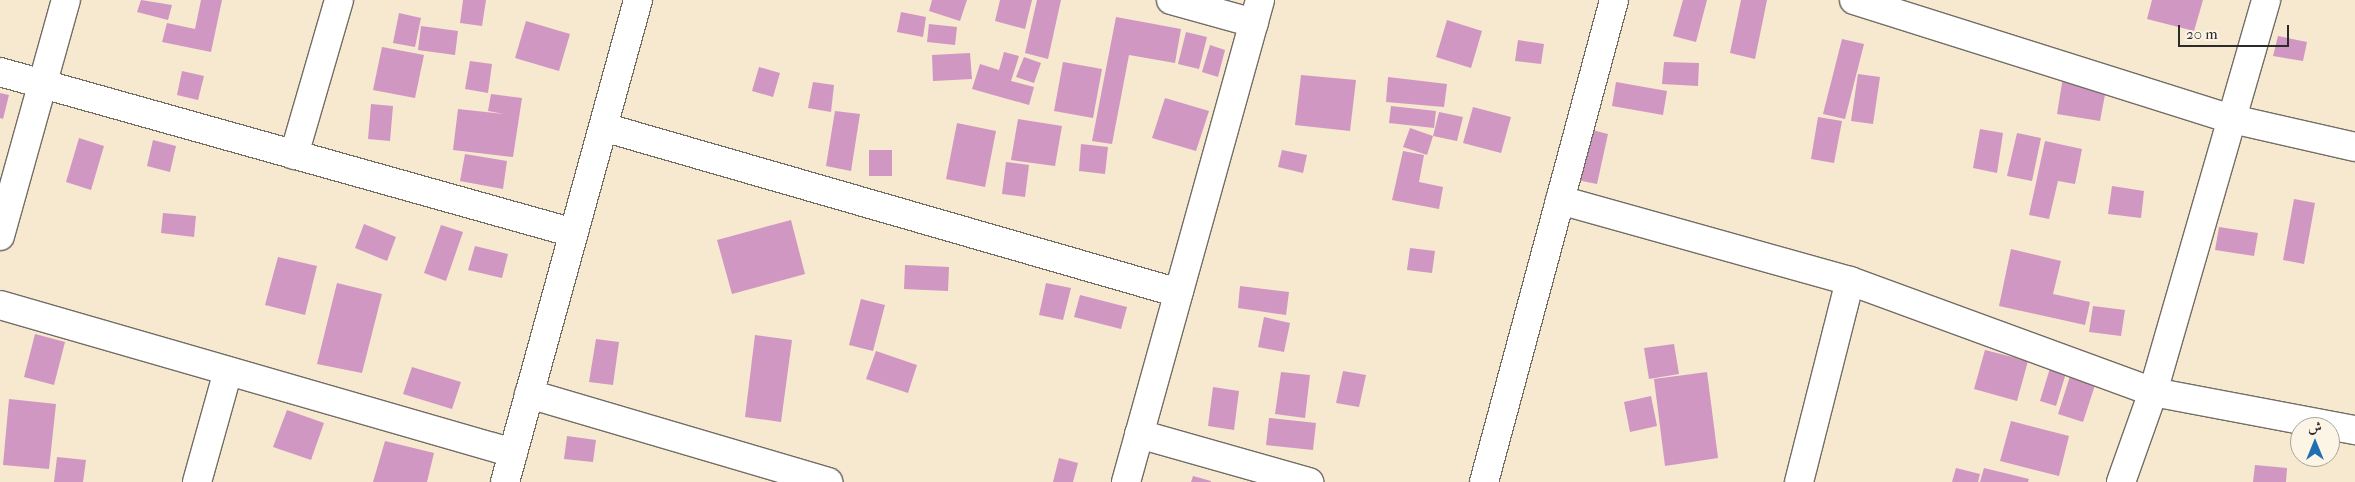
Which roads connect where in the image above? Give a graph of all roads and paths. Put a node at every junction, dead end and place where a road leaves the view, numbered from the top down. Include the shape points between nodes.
1 (66, 0) edge
2 (339, 0) edge
3 (638, 0) edge
4 (1171, 0) edge
5 (1614, 0) edge
6 (1854, 0) edge
7 (2266, 0) edge
8 (1257, 11) edge
9 (0, 72) edge
10 (42, 85) junction
11 (2232, 118) junction
12 (603, 127) junction
13 (2355, 147) edge
14 (294, 155) junction
15 (1560, 200) junction
16 (574, 233) junction
17 (0, 236) edge
18 (1850, 281) junction
19 (1179, 293) junction
20 (0, 305) edge
21 (228, 370) junction
22 (2153, 392) junction
23 (529, 394) junction
24 (2355, 430) edge
25 (1139, 434) junction
26 (513, 453) junction
27 (197, 482) edge
28 (505, 482) edge
29 (828, 482) edge
30 (1126, 482) edge
31 (1309, 482) edge
32 (1484, 482) edge
33 (1799, 482) edge
34 (2121, 482) edge

1 - 10 street
2 - 14 street
3 - 12 street
4 - 8 street
5 - 15 street
6 - 11 street
7 - 11 street
8 - 19 street
9 - 10 street
10 - 14 street
10 - 17 street
11 - 13 street
11 - 22 street
12 - 16 street
12 - 19 street
14 - 16 street
15 - 18 street
15 - 32 street
16 - 23 street
18 - 22 street
18 - 33 street
19 - 25 street
20 - 21 street
21 - 26 street
21 - 27 street
22 - 24 street
22 - 34 street
23 - 26 street
23 - 29 street
25 - 30 street
25 - 31 street
26 - 28 street

